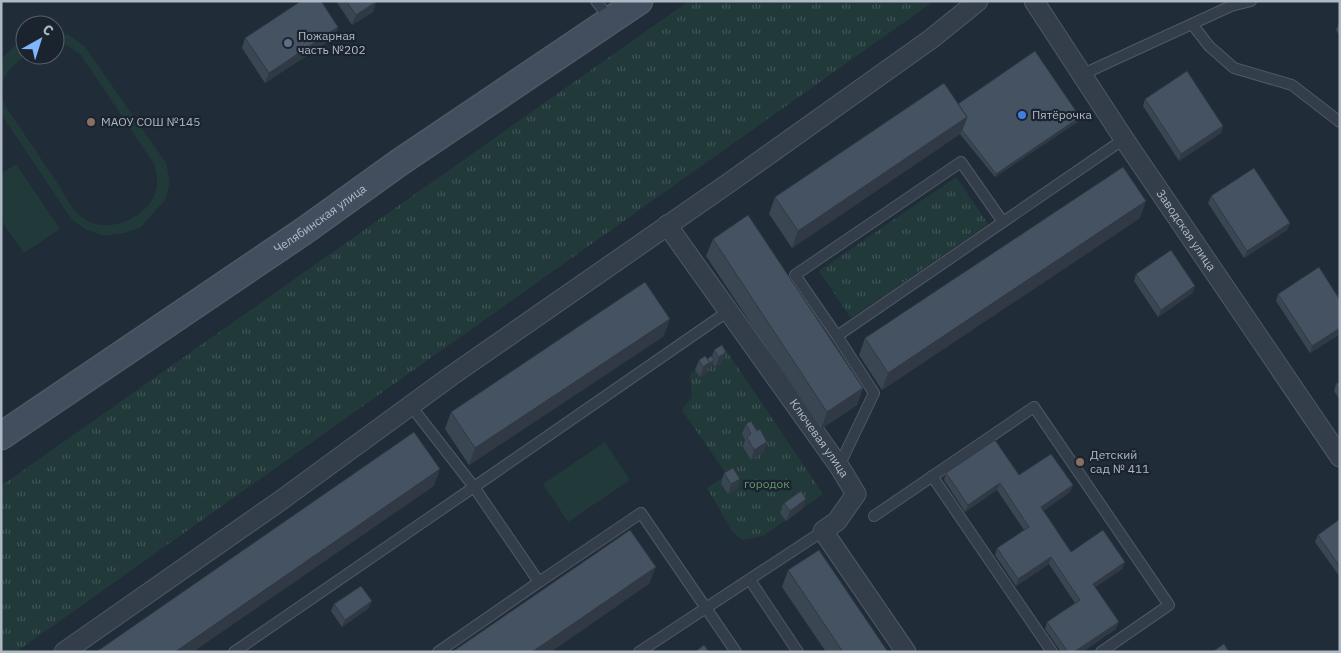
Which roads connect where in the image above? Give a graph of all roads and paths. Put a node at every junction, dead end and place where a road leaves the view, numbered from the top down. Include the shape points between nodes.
1 (639, 1) edge
2 (978, 1) edge
3 (1034, 1) edge
4 (1251, 1) edge
5 (604, 11) edge
6 (1192, 24) junction
7 (1081, 75) junction
8 (1340, 122) edge
9 (1124, 140) junction
10 (1003, 222) junction
11 (667, 225) junction
12 (727, 312) junction
13 (837, 336) junction
14 (411, 406) junction
15 (1, 436) edge
16 (1340, 457) edge
17 (839, 466) junction
18 (932, 476) junction
19 (474, 487) junction
20 (874, 516) dead end
21 (823, 531) junction
22 (750, 580) junction
23 (539, 582) junction
24 (706, 608) junction
25 (64, 652) edge
26 (234, 652) edge
27 (438, 652) edge
28 (639, 652) edge
29 (736, 652) edge
30 (798, 652) edge
31 (906, 652) edge
32 (1052, 652) edge
33 (1101, 652) edge

1 - 5 street, Челябинская улица
2 - 11 street via 931,39
3 - 7 street, Заводская улица
4 - 6 lane via 1231,6
5 - 15 street, Челябинская улица via 304,231
6 - 7 lane
6 - 8 lane via 1209,46 1234,68 1292,85
7 - 9 street, Заводская улица
9 - 10 lane
9 - 16 street, Заводская улица
10 - 13 lane
10 - 13 lane via 961,162 827,254 795,276
11 - 12 street, Ключевая улица
11 - 14 street
12 - 17 street, Ключевая улица
12 - 19 lane
13 - 17 lane via 874,393
14 - 19 lane
14 - 25 street
17 - 21 street, Ключевая улица via 856,494 837,521
18 - 20 lane
18 - 32 lane
18 - 33 lane via 1034,407 1169,605
19 - 23 lane
19 - 26 lane
21 - 22 lane
21 - 31 street
22 - 24 lane
22 - 30 lane
23 - 24 lane via 640,513
23 - 27 lane
24 - 28 lane
24 - 29 lane

